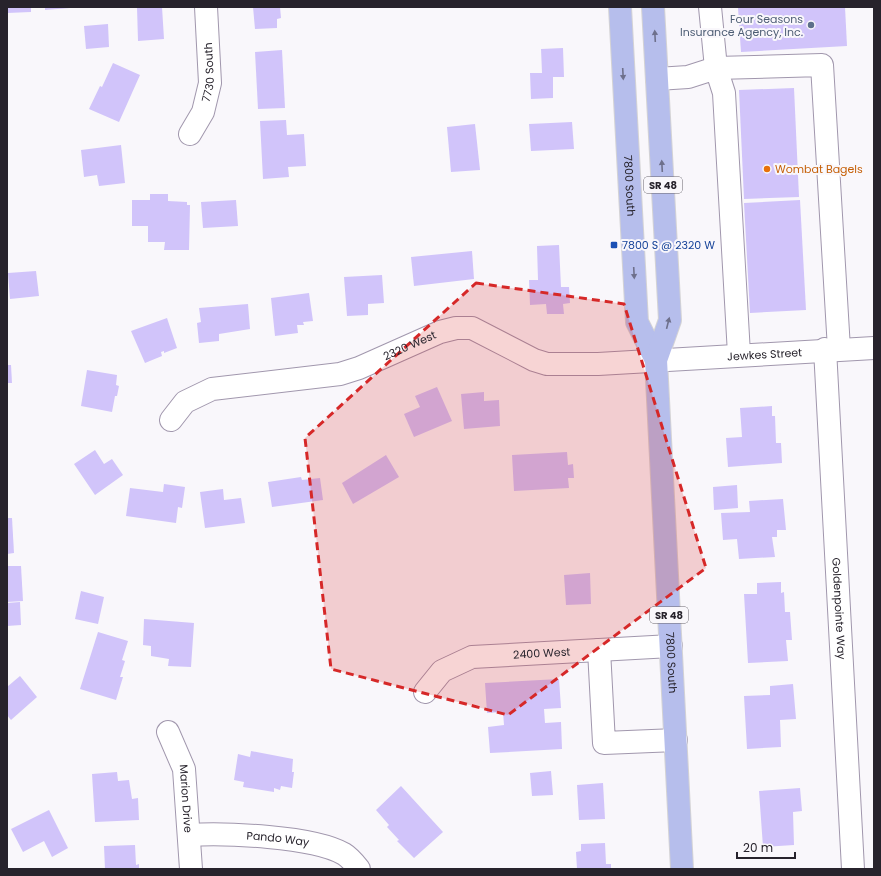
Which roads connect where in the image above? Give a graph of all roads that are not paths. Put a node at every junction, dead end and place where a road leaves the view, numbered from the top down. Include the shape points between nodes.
1 (206, 7) edge
2 (620, 7) edge
3 (653, 7) edge
4 (710, 7) edge
5 (716, 68) junction
6 (657, 79) junction
7 (190, 134) dead end
8 (874, 348) edge
9 (832, 349) junction
10 (739, 354) junction
11 (656, 360) junction
12 (171, 420) dead end
13 (671, 646) junction
14 (600, 650) junction
15 (425, 692) dead end
16 (168, 732) dead end
17 (676, 740) junction
18 (189, 835) junction
19 (191, 869) edge
20 (359, 869) edge
21 (682, 869) edge
22 (853, 869) edge

1 - 7 street, 7730 South via 210,83 203,112
2 -> 11 main road, 7800 South / SR 48 via 637,322
6 -> 3 main road, 7800 South / SR 48
4 - 5 street
5 - 6 street via 688,77
5 - 9 street, Goldenpointe Way via 822,65
5 - 10 street via 724,93
11 -> 6 main road, 7800 South / SR 48 via 670,320
8 - 9 street, Jewkes Street
9 - 10 street, Jewkes Street
9 - 22 street, Goldenpointe Way
10 - 11 street, Jewkes Street
11 - 12 street, 2320 West via 547,364 534,360 472,328 456,328 440,332 340,374 212,389 185,402
11 - 13 main road, 7800 South / SR 48
13 - 14 street, 2400 West
13 - 17 main road, 7800 South / SR 48
14 - 15 street, 2400 West via 472,657 442,671
14 - 17 street via 604,744
16 - 18 street, Marion Drive via 184,769
17 - 21 main road, 7800 South / SR 48
18 - 19 street, Marion Drive
18 - 20 street, Pando Way via 231,834 325,846 344,854

